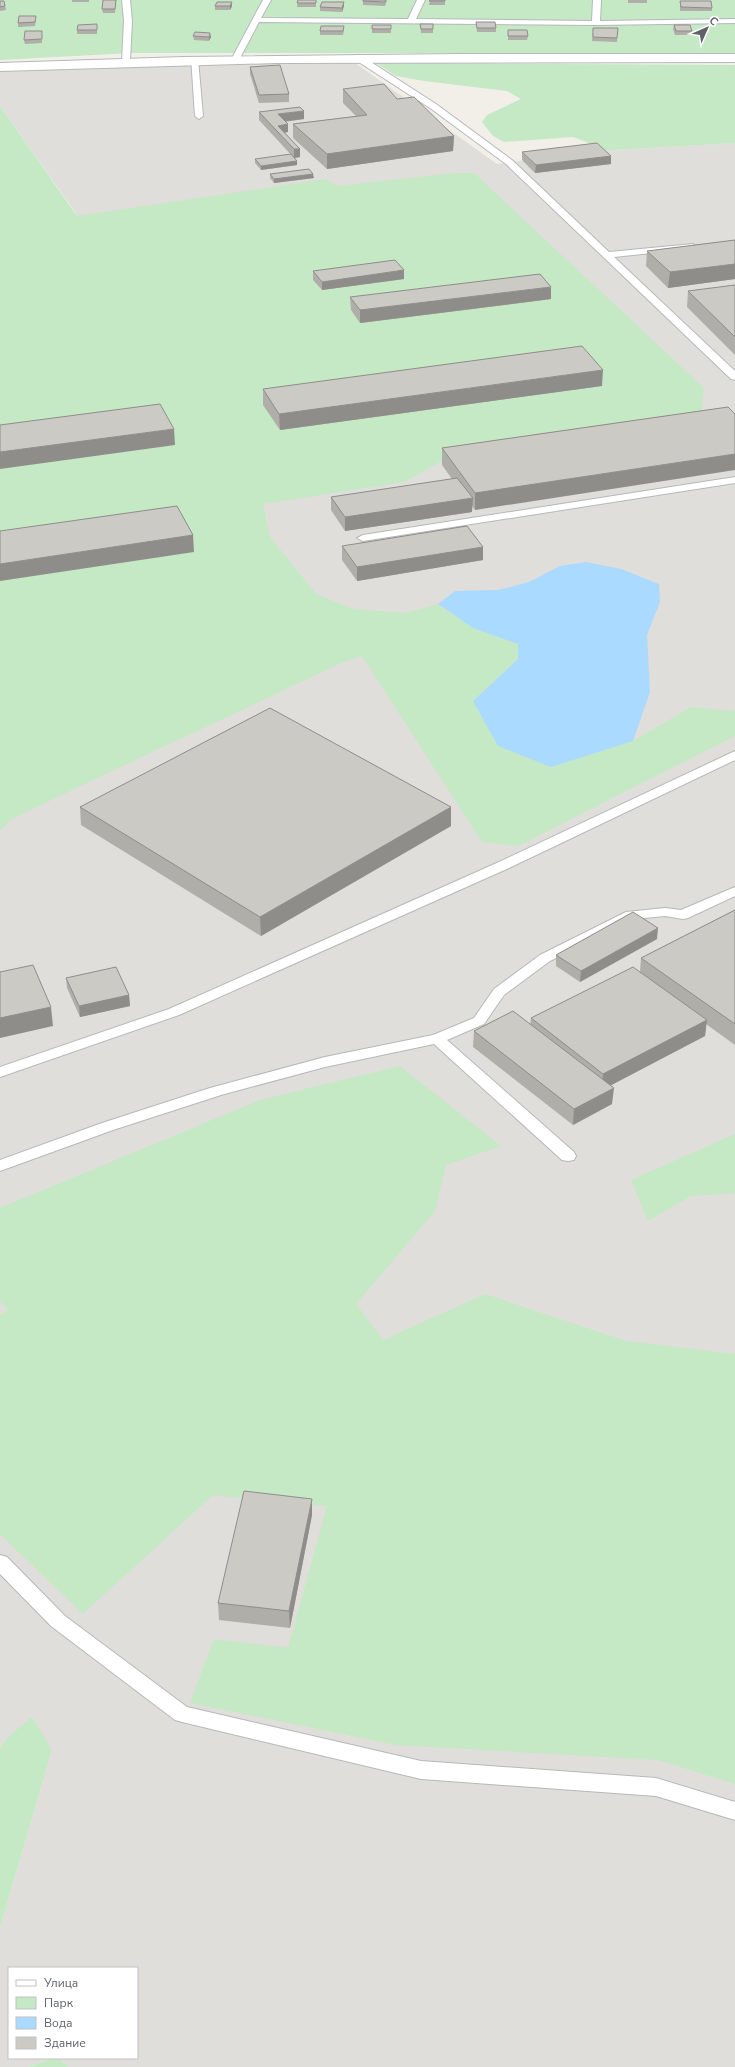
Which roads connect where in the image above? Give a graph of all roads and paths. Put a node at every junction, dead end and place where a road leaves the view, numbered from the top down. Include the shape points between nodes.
1 (126, 0) edge
2 (267, 0) edge
3 (421, 0) edge
4 (597, 0) edge
5 (255, 20) junction
6 (410, 21) junction
7 (735, 21) edge
8 (596, 23) junction
9 (357, 57) junction
10 (236, 58) junction
11 (735, 58) edge
12 (194, 59) junction
13 (126, 61) junction
14 (0, 67) edge
15 (199, 116) dead end
16 (697, 245) edge
17 (607, 255) junction
18 (735, 377) edge
19 (735, 480) edge
20 (363, 538) dead end
21 (735, 754) edge
22 (735, 891) edge
23 (437, 1039) junction
24 (0, 1072) edge
25 (568, 1156) dead end
26 (0, 1166) edge
27 (0, 1562) edge
28 (735, 1811) edge

1 - 13 lane
2 - 5 lane
3 - 6 lane
4 - 8 lane
5 - 6 lane
5 - 10 lane
6 - 8 lane
7 - 8 lane
9 - 10 street
9 - 11 street
9 - 17 lane via 433,106 509,162
10 - 12 street
12 - 13 street
12 - 15 lane
13 - 14 street
16 - 17 lane
17 - 18 lane
19 - 20 lane
21 - 24 lane via 504,865 174,1012
22 - 23 lane via 683,915 665,912 631,915 545,958 499,992 478,1021
23 - 25 lane
23 - 26 lane via 261,1077 112,1125
27 - 28 lane via 58,1621 182,1714 421,1770 656,1787

